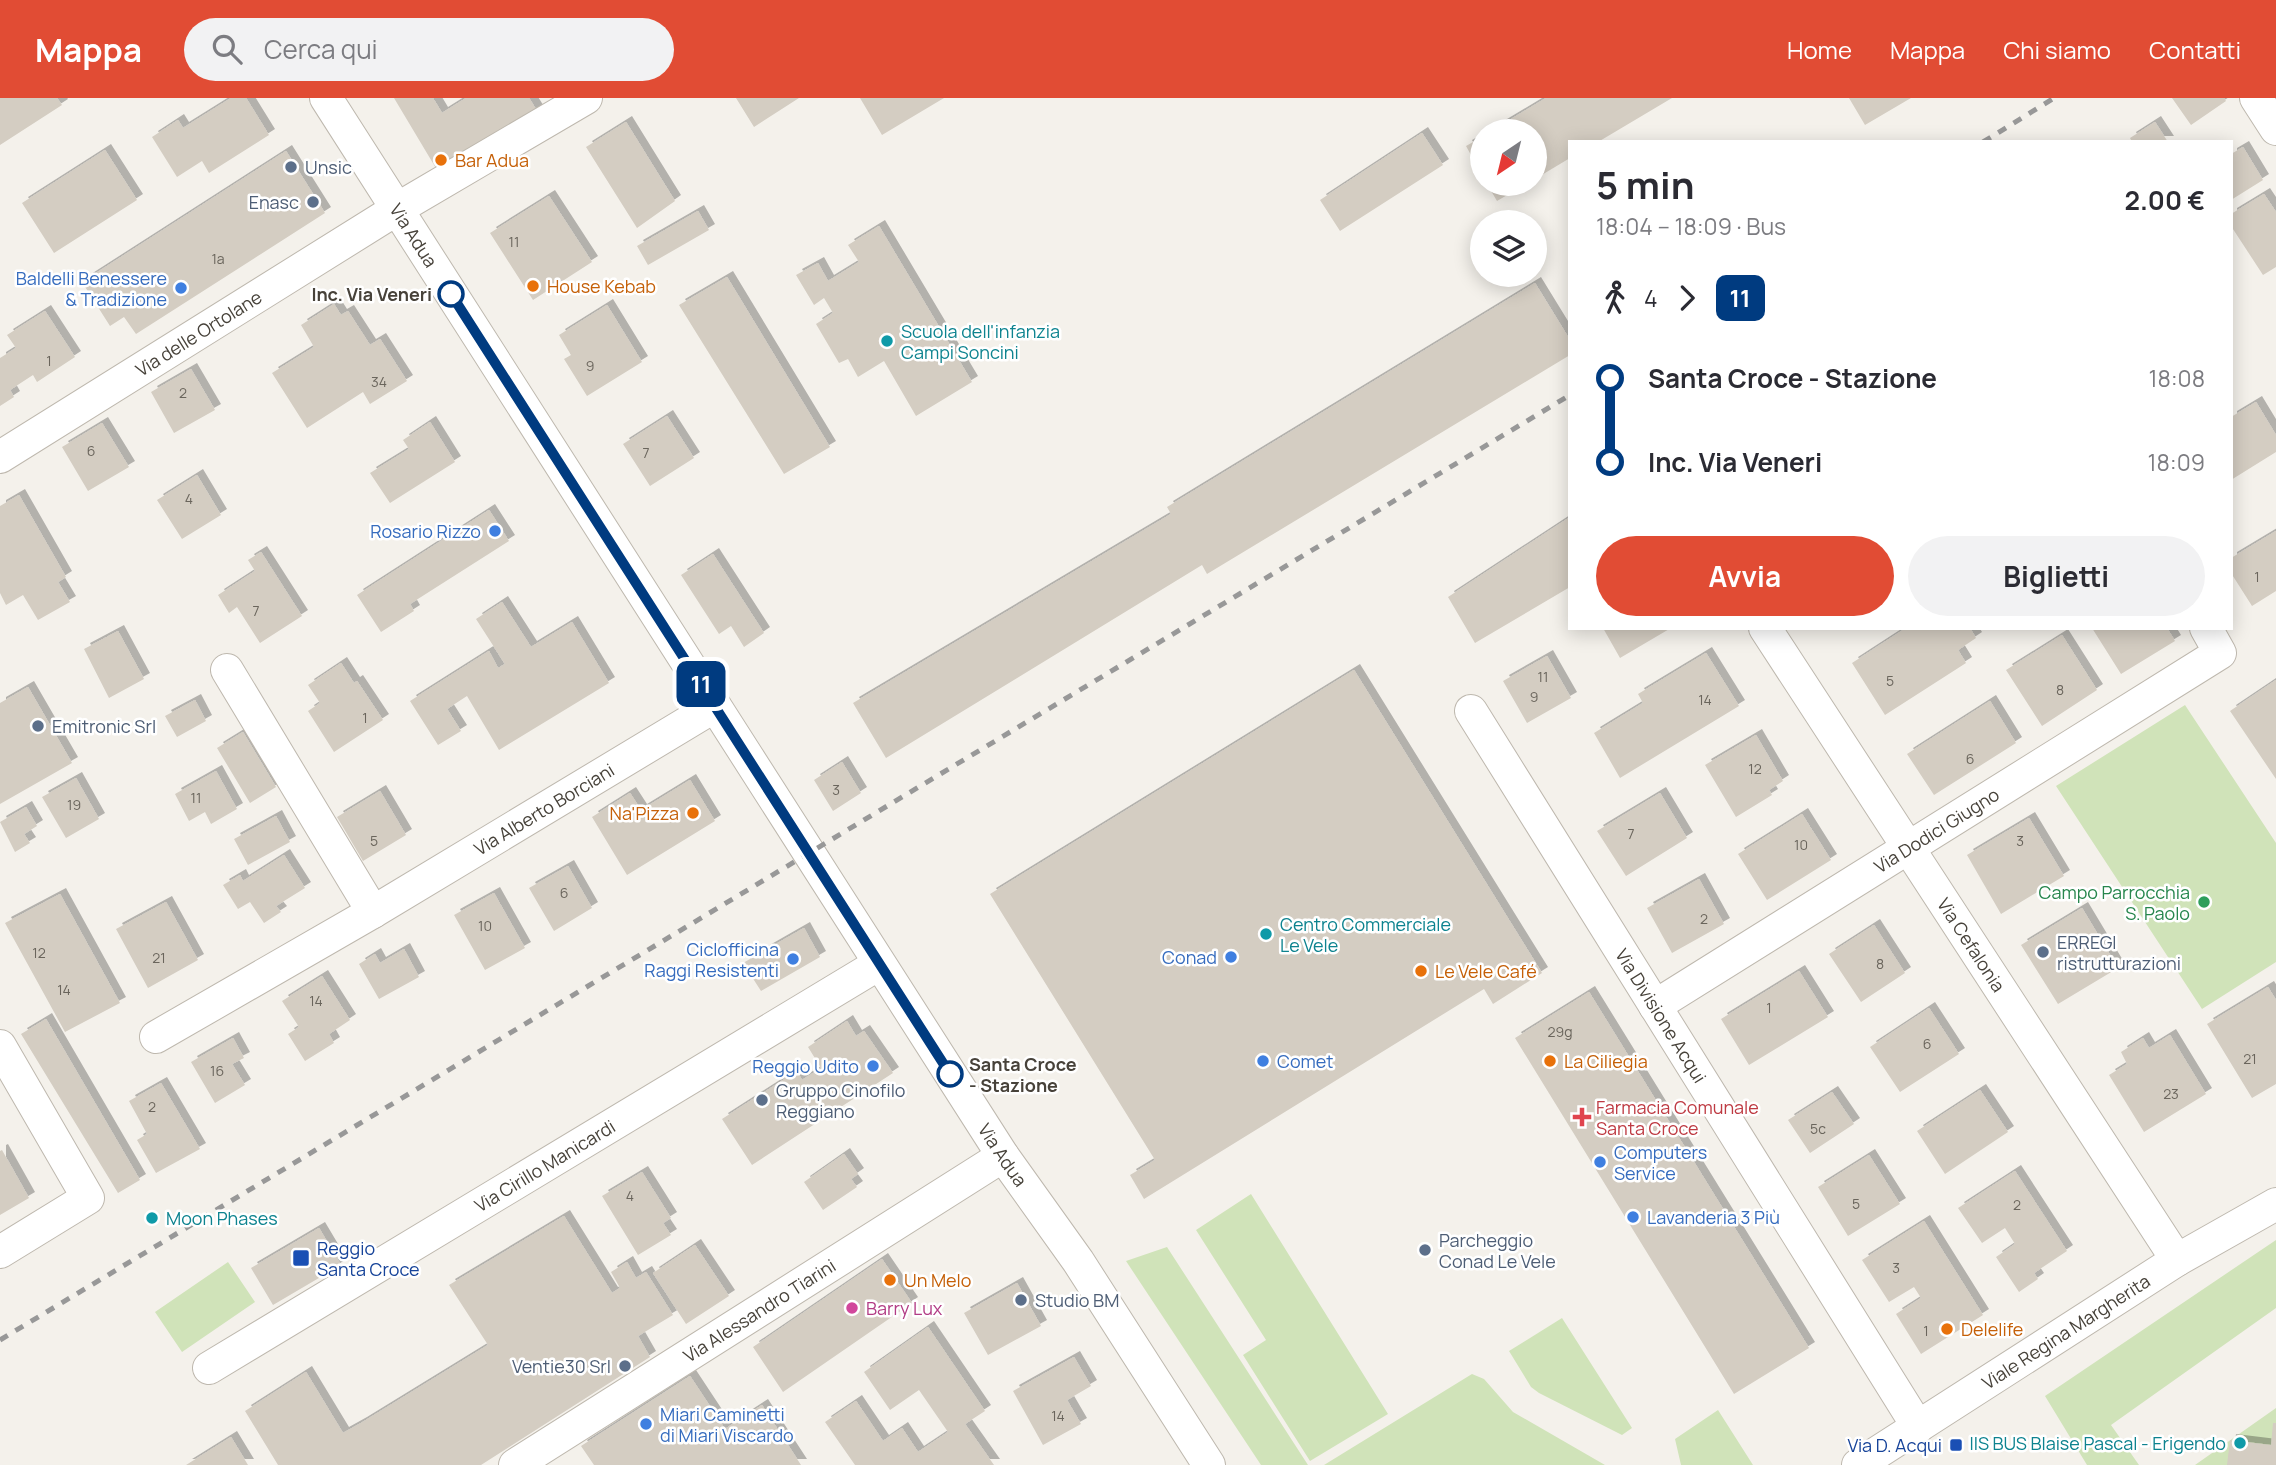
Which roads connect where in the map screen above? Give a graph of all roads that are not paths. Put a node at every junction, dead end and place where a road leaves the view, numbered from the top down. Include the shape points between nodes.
1 (326, 98) edge
2 (586, 98) edge
3 (2256, 98) edge
4 (2276, 129) edge
5 (397, 209) junction
6 (0, 457) edge
7 (1766, 630) edge
8 (2213, 640) edge
9 (227, 670) dead end
10 (715, 706) junction
11 (1471, 711) dead end
12 (1908, 848) junction
13 (373, 912) junction
14 (880, 964) junction
15 (1655, 1006) junction
16 (156, 1037) dead end
17 (0, 1046) edge
18 (1003, 1156) junction
19 (2276, 1205) edge
20 (0, 1252) edge
21 (2177, 1260) junction
22 (209, 1368) dead end
23 (1918, 1427) junction
24 (515, 1465) edge
25 (1209, 1465) edge
26 (1858, 1465) edge

1 - 5 street, Via Adua
2 - 5 street, Via delle Ortolane
3 - 4 street
5 - 6 street, Via delle Ortolane
5 - 10 street, Via Adua
7 - 12 street, Via Cefalonia
8 - 12 street, Via Dodici Giugno
9 - 13 street
10 - 13 street, Via Alberto Borciani
10 - 14 street, Via Adua
11 - 15 street, Via Divisione Acqui
12 - 15 street, Via Dodici Giugno
12 - 21 street, Via Cefalonia
13 - 16 street, Via Alberto Borciani
14 - 18 street, Via Adua
14 - 22 street, Via Cirillo Manicardi
15 - 23 street, Via Divisione Acqui
17 - 20 street via 89,1198
18 - 24 street, Via Alessandro Tiarini
18 - 25 street, Via Adua via 1078,1261
19 - 21 street, Viale Regina Margherita
21 - 23 street, Viale Regina Margherita
23 - 26 street, Viale Regina Margherita

